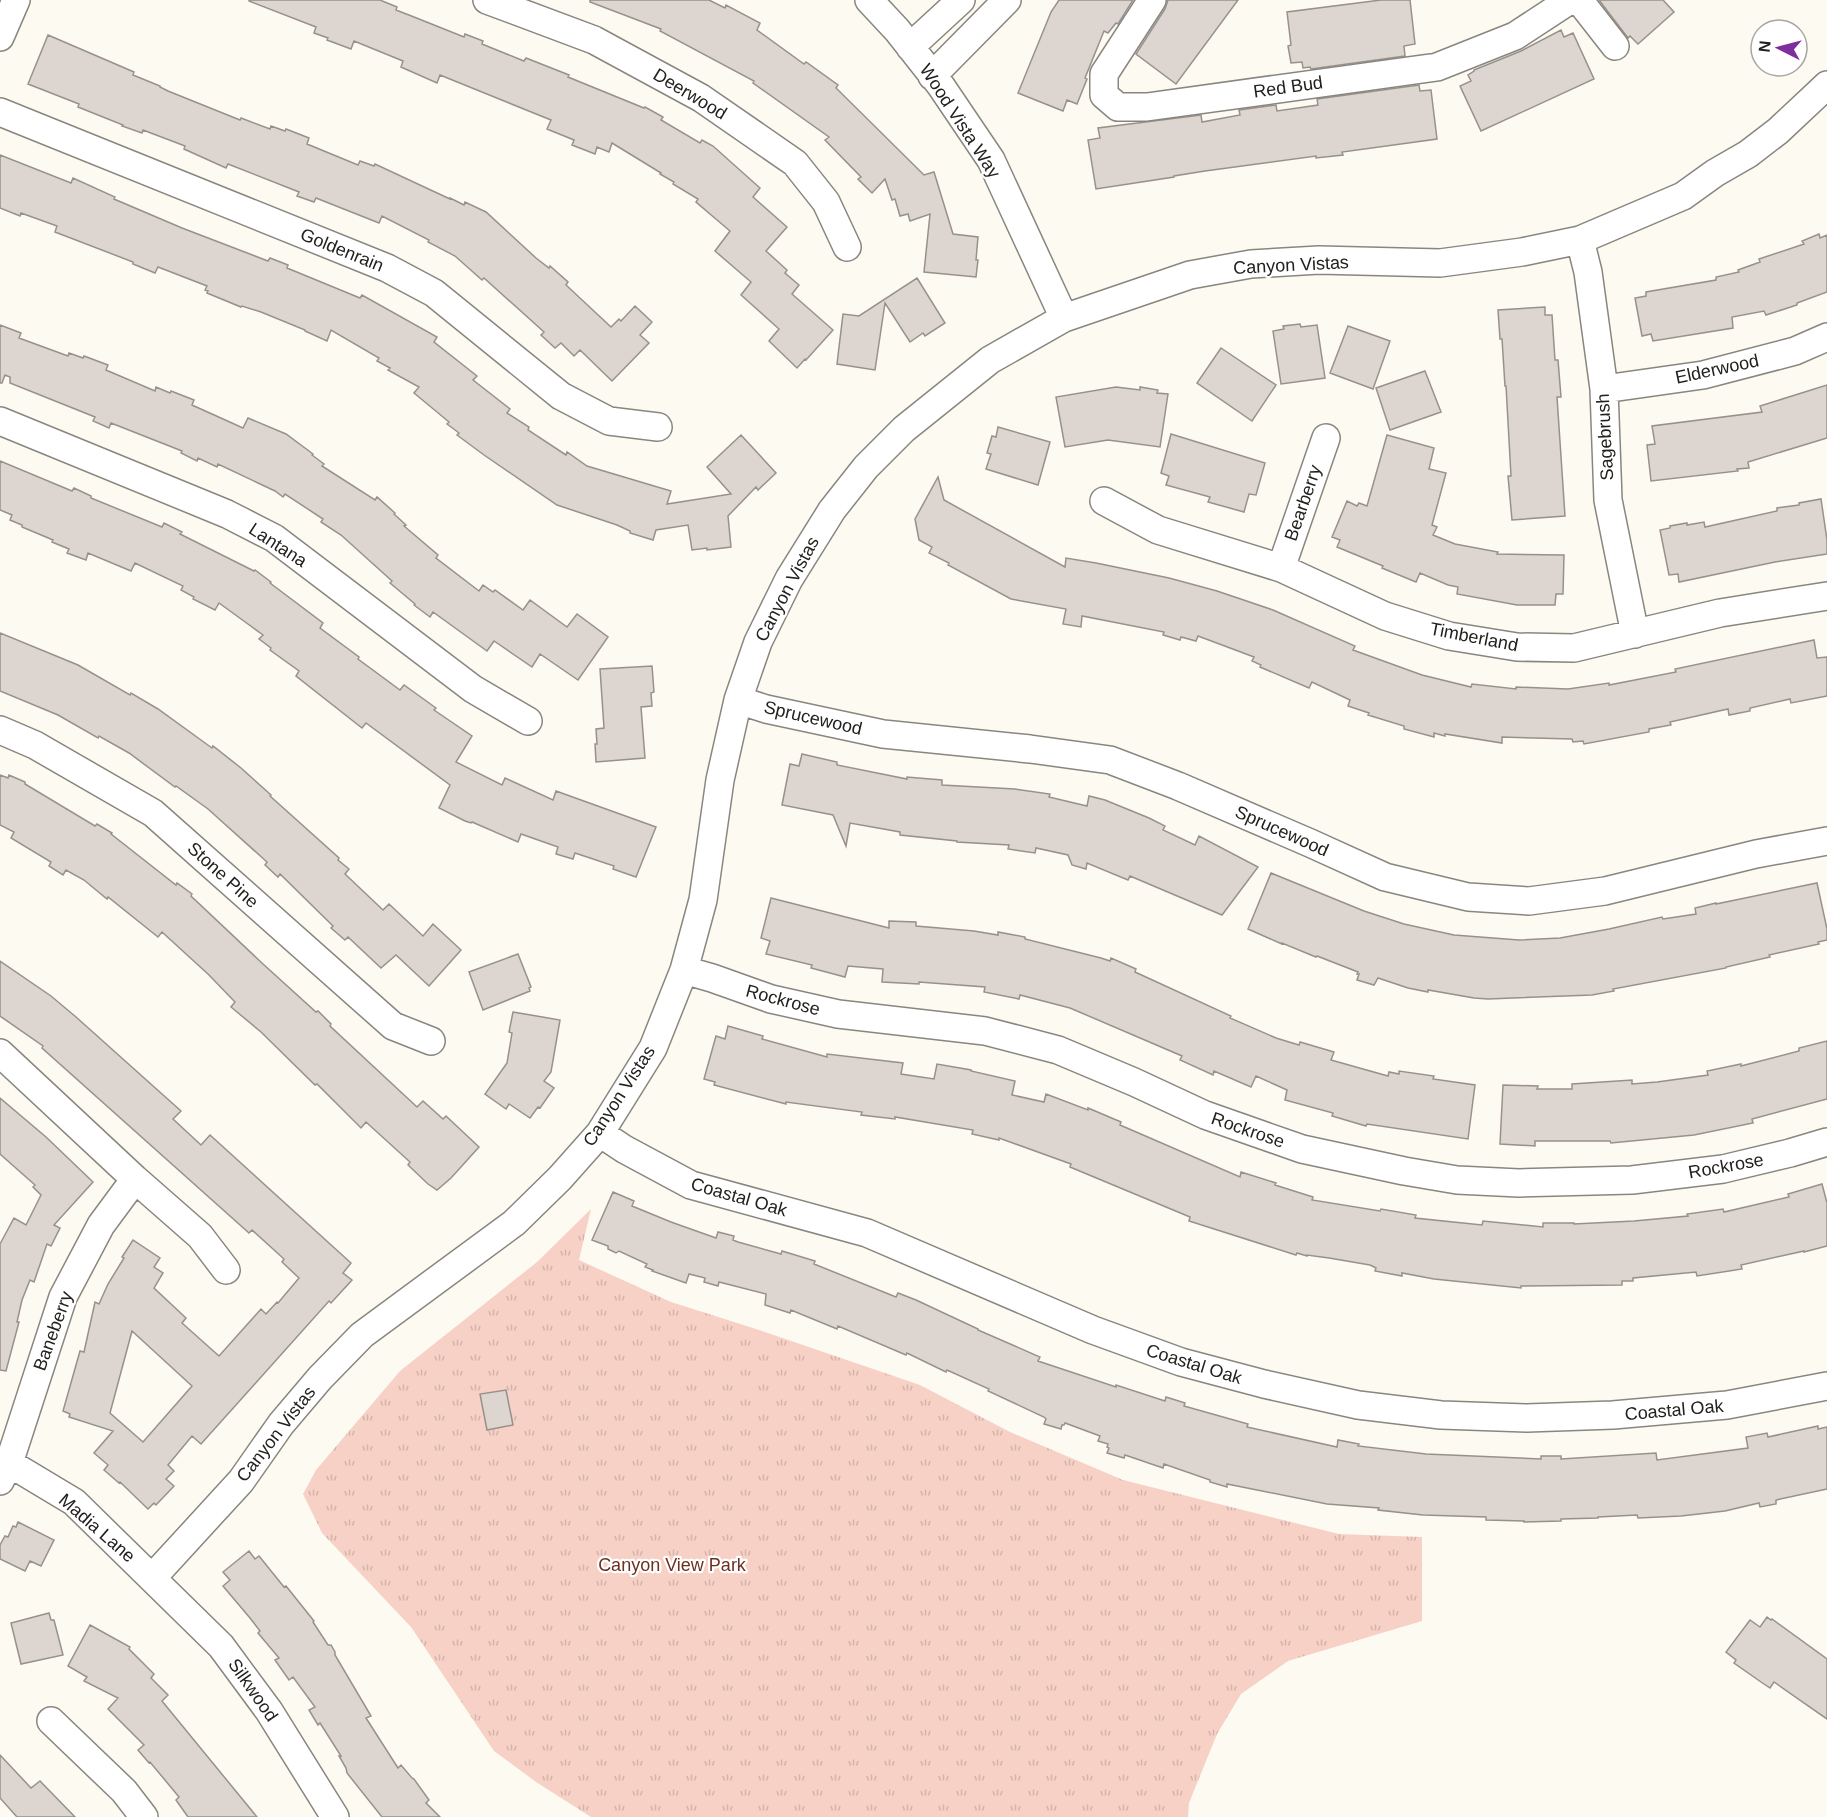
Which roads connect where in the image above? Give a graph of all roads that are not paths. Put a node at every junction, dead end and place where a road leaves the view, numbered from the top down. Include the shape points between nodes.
1 (16, 0) edge
2 (487, 0) edge
3 (869, 0) edge
4 (961, 0) edge
5 (1006, 0) edge
6 (1152, 0) edge
7 (1570, 0) edge
8 (1579, 0) edge
9 (0, 37) edge
10 (1615, 46) dead end
11 (910, 47) junction
12 (932, 76) junction
13 (1827, 85) edge
14 (0, 112) edge
15 (1580, 240) junction
16 (847, 247) dead end
17 (1064, 318) junction
18 (1827, 337) edge
19 (1604, 389) junction
20 (0, 422) edge
21 (658, 428) dead end
22 (1326, 438) dead end
23 (1104, 501) dead end
24 (1281, 568) junction
25 (1827, 596) edge
26 (1635, 634) junction
27 (738, 700) junction
28 (528, 721) dead end
29 (0, 730) edge
30 (1827, 841) edge
31 (684, 970) junction
32 (431, 1041) dead end
33 (0, 1053) edge
34 (600, 1133) junction
35 (1827, 1142) edge
36 (135, 1179) junction
37 (226, 1270) dead end
38 (1827, 1386) edge
39 (4, 1472) edge
40 (152, 1578) junction
41 (51, 1721) dead end
42 (144, 1817) edge
43 (335, 1817) edge

1 - 9 street
2 - 16 street, Deerwood via 594,40 711,104 795,163 826,202
3 - 11 street, Wood Vista Way
4 - 11 street
5 - 12 street
6 - 7 street, Red Bud via 1104,74 1104,95 1118,107 1147,107 1437,67 1515,36
8 - 10 street
11 - 12 street, Wood Vista Way
12 - 17 street, Wood Vista Way via 991,160
13 - 15 street, Canyon Vistas via 1778,131 1683,196
14 - 21 street, Goldenrain via 387,268 434,293 561,396 609,422
15 - 17 street, Canyon Vistas via 1440,263 1319,260 1251,264 1190,275
15 - 19 street, Sagebrush
17 - 27 street, Canyon Vistas via 990,360 904,429 866,467 832,510 789,579 758,642
18 - 19 street, Elderwood via 1795,351 1703,375
19 - 26 street, Sagebrush via 1608,500
20 - 28 street, Lantana via 227,514 274,538 473,690
22 - 24 street, Bearberry
23 - 24 street, Timberland via 1158,530
24 - 26 street, Timberland via 1385,616 1449,636 1517,647 1574,648
25 - 26 street, Timberland via 1720,614
27 - 30 street, Sprucewood via 883,734 1110,760 1385,877 1468,897 1529,902 1605,891
27 - 31 street, Canyon Vistas via 720,780 704,900
29 - 32 street, Stone Pine via 35,745 153,813 393,1026
31 - 34 street, Canyon Vistas via 653,1048
31 - 35 street, Rockrose via 771,999 838,1014 985,1031 1058,1050 1205,1115 1302,1149 1457,1180 1632,1180 1722,1169
33 - 36 street
34 - 38 street, Coastal Oak via 691,1185 867,1233 1093,1330 1181,1362 1358,1405 1527,1418 1603,1416 1727,1405
34 - 40 street, Canyon Vistas via 514,1223 362,1335 320,1378 241,1480
36 - 37 street via 201,1236
36 - 39 street, Baneberry via 101,1226 63,1297
39 - 40 street, Madia Lane via 74,1502
40 - 43 street, Silkwood via 221,1646 269,1711
41 - 42 street via 124,1791

